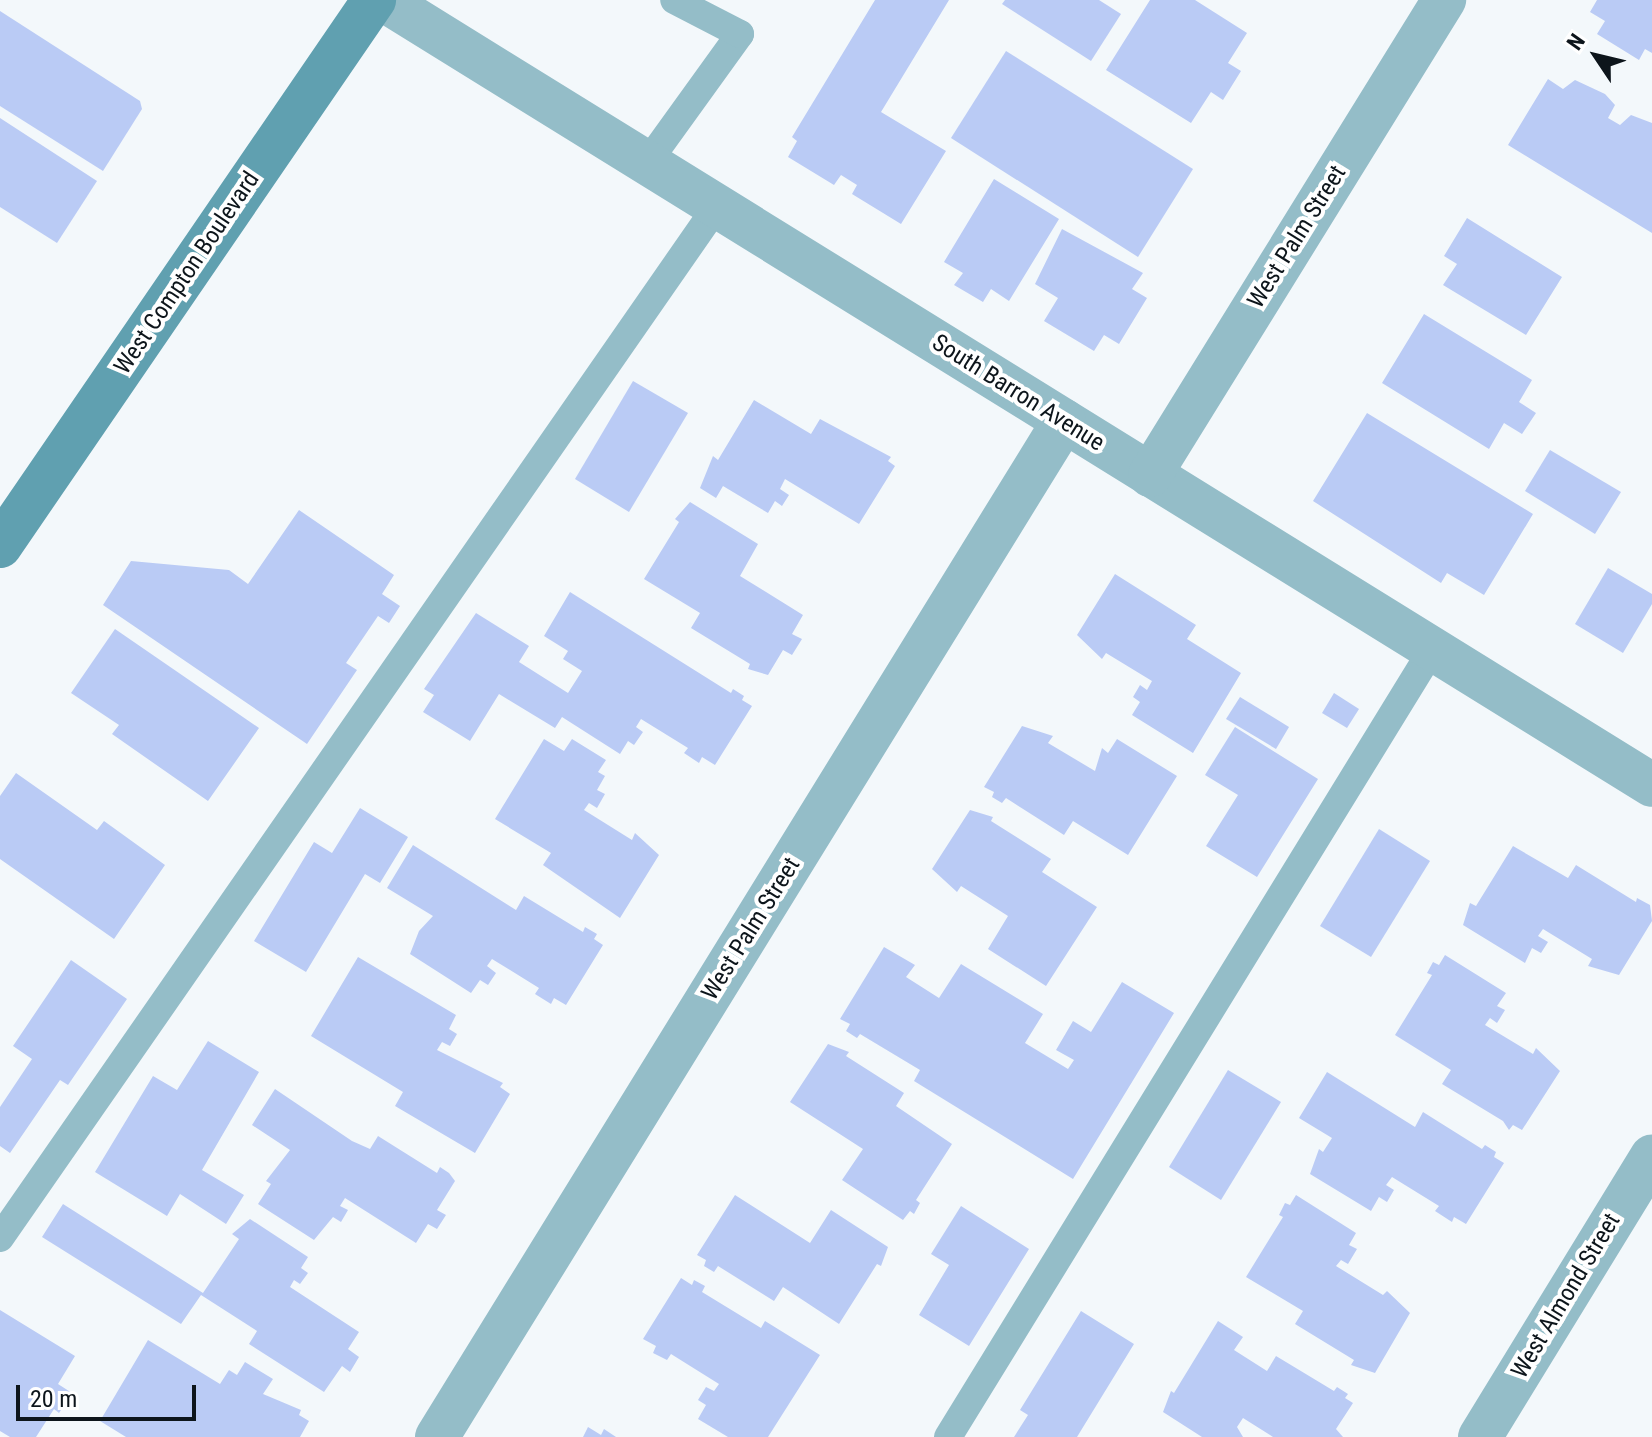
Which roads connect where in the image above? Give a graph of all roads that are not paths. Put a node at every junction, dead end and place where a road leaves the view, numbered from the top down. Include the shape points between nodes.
1 (374, 0) edge
2 (384, 0) edge
3 (674, 0) edge
4 (1444, 0) edge
5 (647, 163) junction
6 (717, 206) junction
7 (1064, 421) junction
8 (1150, 475) junction
9 (0, 546) edge
10 (1432, 650) junction
11 (1652, 785) edge
12 (1652, 1156) edge
13 (0, 1238) edge
14 (437, 1437) edge
15 (948, 1437) edge
16 (1480, 1437) edge

1 - 9 main road, West Compton Boulevard
2 - 5 street, South Barron Avenue
3 - 5 lane via 740,34
4 - 8 street, West Palm Street
5 - 6 street, South Barron Avenue
6 - 7 street, South Barron Avenue
6 - 13 lane
7 - 8 street, South Barron Avenue
7 - 14 street, West Palm Street
8 - 10 street, South Barron Avenue
10 - 11 street, South Barron Avenue
10 - 15 lane
12 - 16 street, West Almond Street

